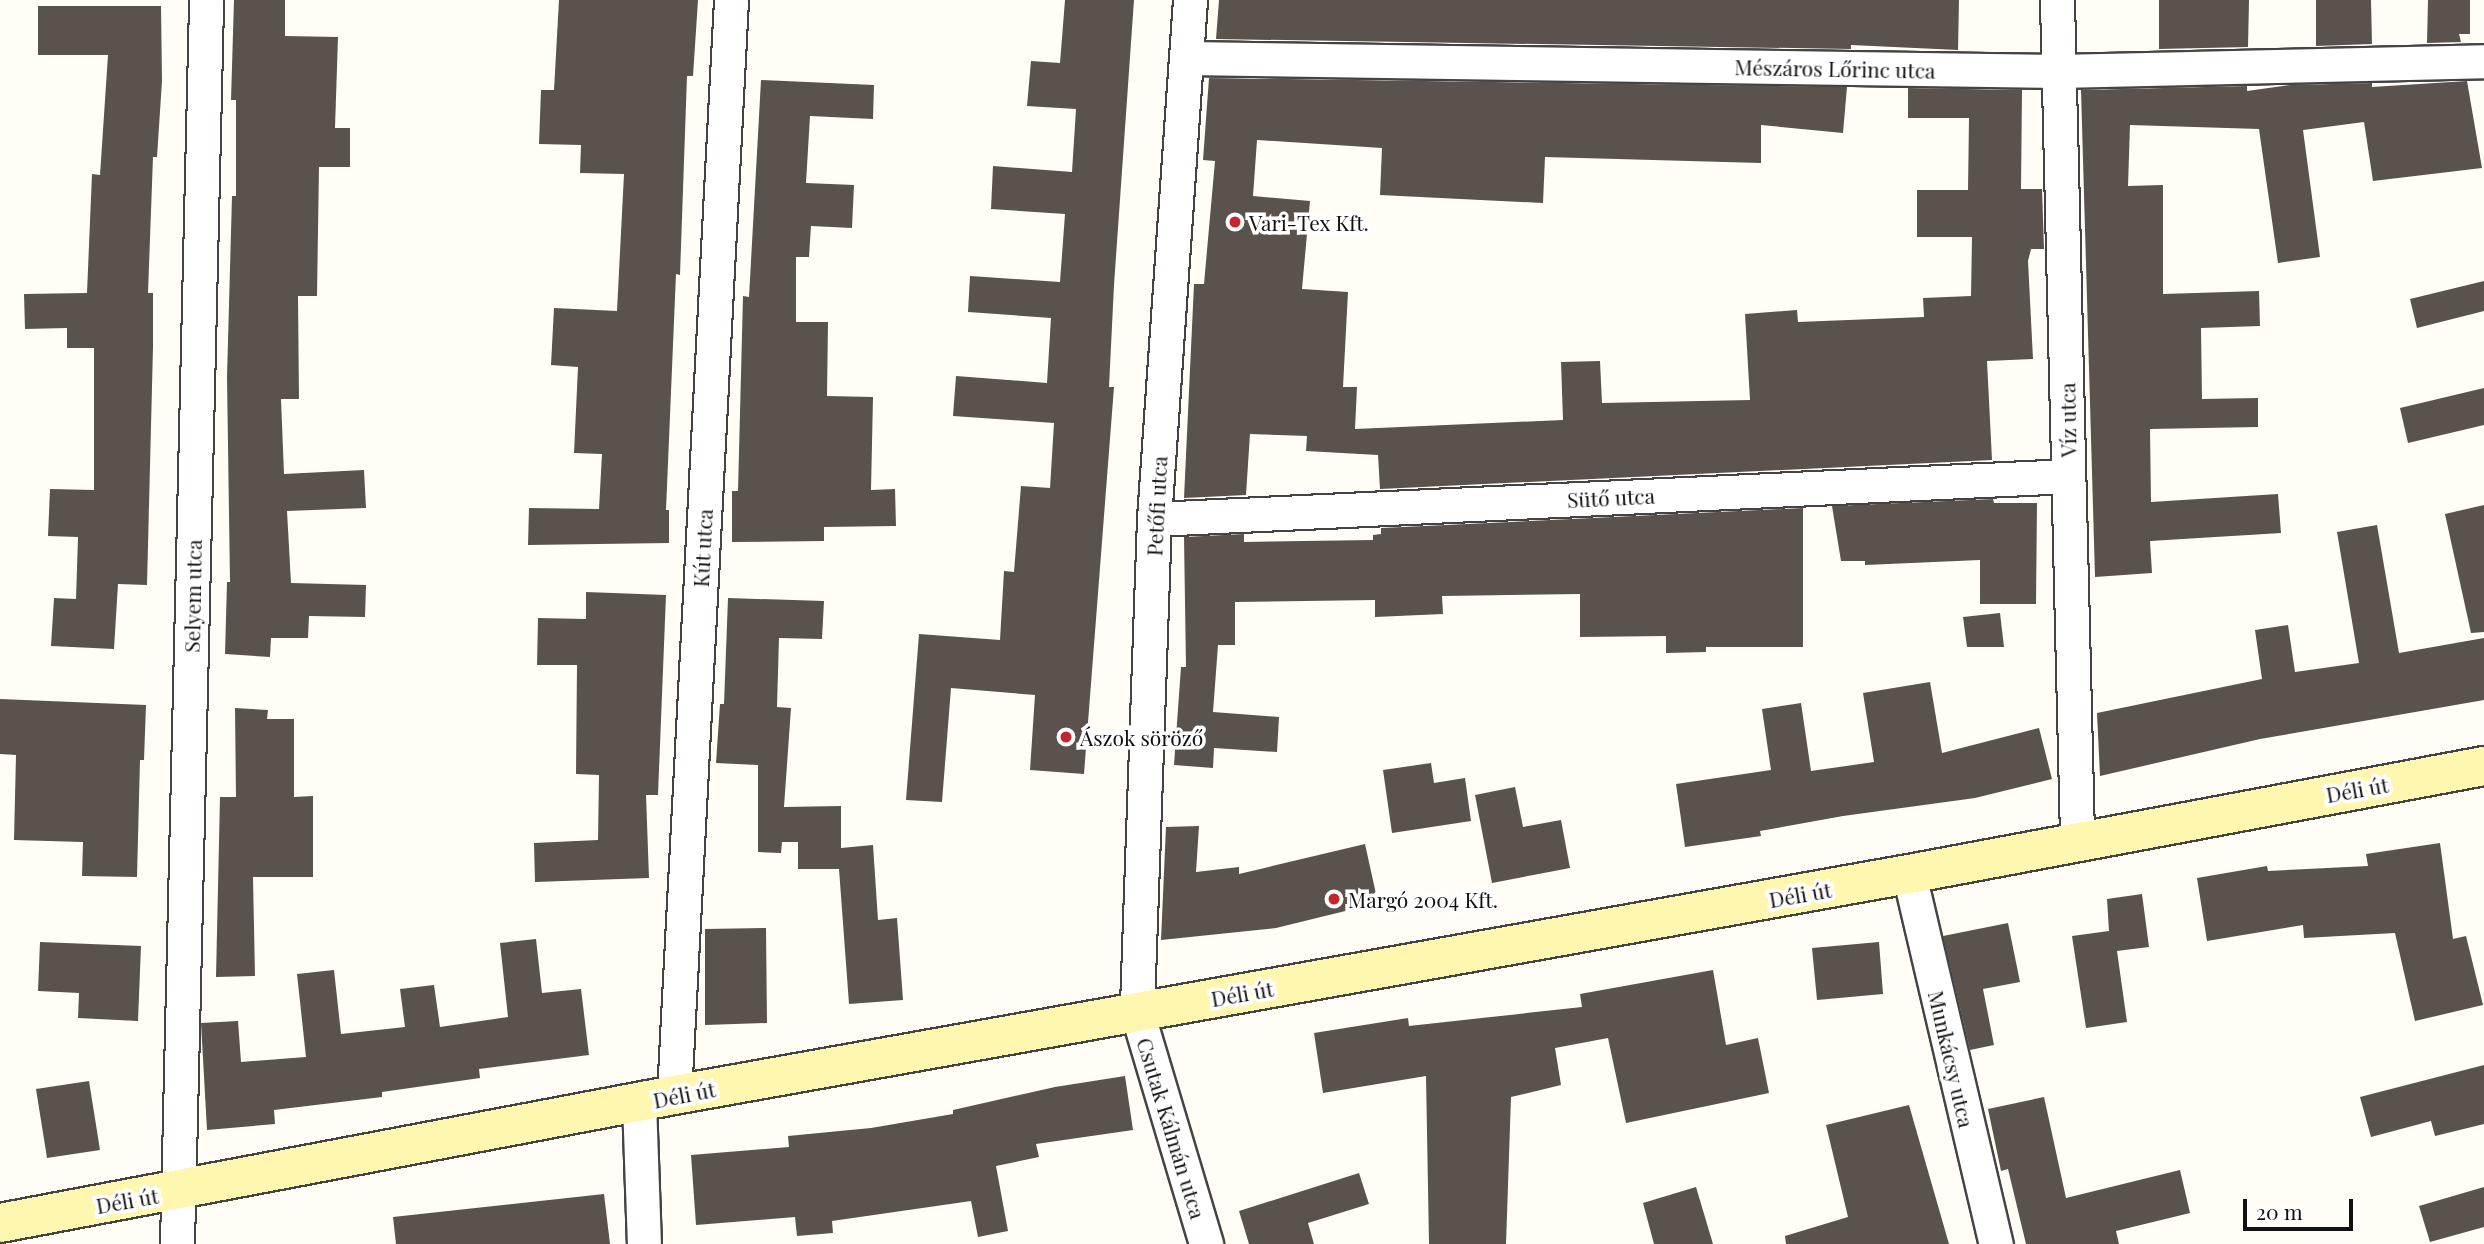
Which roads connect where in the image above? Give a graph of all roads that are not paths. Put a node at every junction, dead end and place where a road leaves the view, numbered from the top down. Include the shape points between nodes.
1 (206, 0) edge
2 (731, 0) edge
3 (1190, 0) edge
4 (2057, 0) edge
5 (1187, 58) junction
6 (2484, 61) edge
7 (2058, 71) junction
8 (2068, 476) junction
9 (1154, 519) junction
10 (2483, 770) edge
11 (2077, 839) junction
12 (1909, 874) junction
13 (1137, 1012) junction
14 (657, 1099) junction
15 (178, 1191) junction
16 (0, 1223) edge
17 (177, 1244) edge
18 (644, 1244) edge
19 (1206, 1244) edge
20 (1996, 1244) edge

1 - 15 street, Selyem utca
2 - 14 street, Kút utca
3 - 5 street, Petőfi utca
4 - 7 street, Víz utca
5 - 7 street, Mészáros Lőrinc utca
5 - 9 street, Petőfi utca
6 - 7 street, Mészáros Lőrinc utca
7 - 8 street, Víz utca
8 - 9 street, Sütő utca
8 - 11 street, Víz utca
9 - 13 street, Petőfi utca
10 - 11 street, Déli út
11 - 12 street, Déli út
12 - 13 street, Déli út
12 - 20 street, Munkácsy utca
13 - 14 street, Déli út
13 - 19 street, Csutak Kálmán utca
14 - 15 street, Déli út
14 - 18 street, Kút utca
15 - 16 street, Déli út
15 - 17 street, Selyem utca

